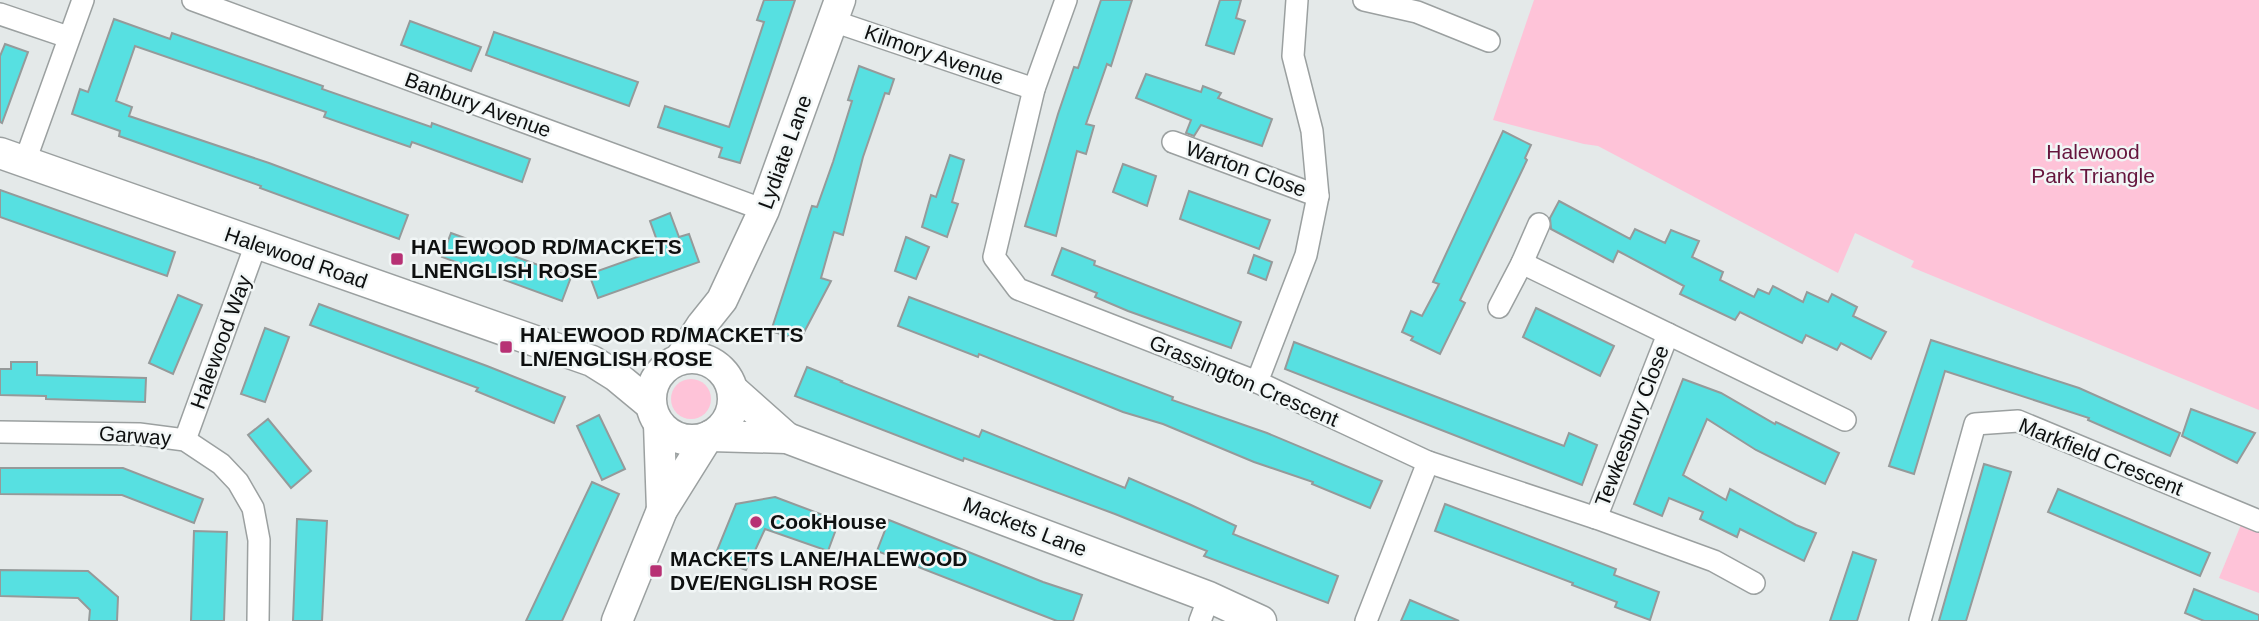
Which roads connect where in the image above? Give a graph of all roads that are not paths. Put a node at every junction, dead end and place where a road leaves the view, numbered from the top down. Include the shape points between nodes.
1 (83, 0) edge
2 (193, 0) edge
3 (1066, 0) edge
4 (1297, 0) edge
5 (1364, 0) edge
6 (836, 11) edge
7 (0, 14) edge
8 (68, 37) junction
9 (1489, 41) dead end
10 (1034, 89) junction
11 (1173, 142) dead end
12 (13, 157) edge
13 (1318, 196) junction
14 (764, 210) junction
15 (1539, 224) dead end
16 (256, 244) junction
17 (1522, 263) junction
18 (722, 300) junction
19 (1499, 307) dead end
20 (1668, 334) junction
21 (592, 361) junction
22 (674, 362) junction
23 (726, 379) junction
24 (1257, 383) junction
25 (655, 415) junction
26 (1845, 420) dead end
27 (0, 432) edge
28 (708, 437) junction
29 (787, 438) junction
30 (185, 440) junction
31 (1428, 462) junction
32 (662, 510) junction
33 (1597, 518) junction
34 (2259, 521) edge
35 (1755, 583) dead end
36 (1204, 609) edge
37 (258, 621) edge
38 (617, 621) edge
39 (1261, 621) edge
40 (1366, 621) edge
41 (1920, 621) edge

1 - 8 street
2 - 14 street, Banbury Avenue
3 - 10 street, Grassington Crescent
4 - 13 street via 1293,56 1312,131
5 - 9 street via 1417,12
6 - 10 street, Kilmory Avenue
6 - 14 street, Lydiate Lane
7 - 8 street
8 - 12 street
10 - 24 street, Grassington Crescent via 994,257 1018,289
11 - 13 street, Warton Close
12 - 16 street, Halewood Road
13 - 24 street via 1306,255
14 - 18 street, Lydiate Lane
15 - 17 street
16 - 21 street, Halewood Road
16 - 30 street, Halewood Way
17 - 19 street
17 - 20 street, Tewkesbury Close
18 - 22 street, Lydiate Lane
18 - 23 street, Lydiate Lane via 718,346
20 - 26 street, Tewkesbury Close
20 - 33 street, Tewkesbury Close
21 - 22 street, Halewood Road
21 - 25 street, Halewood Road via 616,376
22 - 23 street via 693,357 707,360
22 - 25 street via 654,383
23 - 28 street via 733,404 729,417 722,429
23 - 29 street, Mackets Lane
24 - 31 street, Grassington Crescent
25 - 28 street via 668,433 680,439
25 - 32 street
27 - 30 street, Garway
28 - 29 street, Mackets Lane
28 - 32 street
29 - 36 street, Mackets Lane
30 - 37 street, Garway via 221,464 253,508 259,540
31 - 33 street, Grassington Crescent
31 - 40 street
32 - 38 street
33 - 35 street, Grassington Crescent via 1714,561
34 - 41 street, Markfield Crescent via 2018,421 1975,424
36 - 39 street, Mackets Lane

